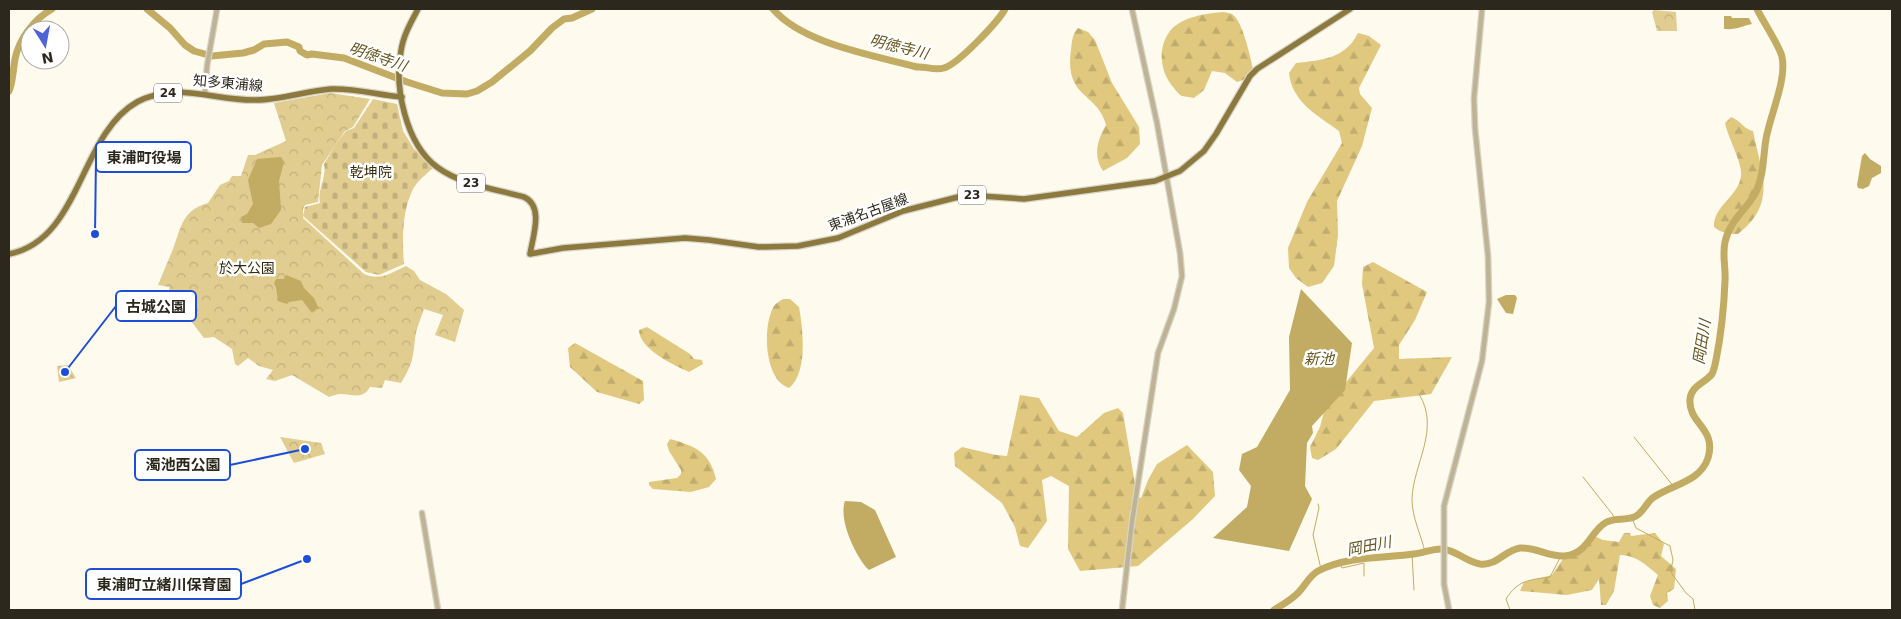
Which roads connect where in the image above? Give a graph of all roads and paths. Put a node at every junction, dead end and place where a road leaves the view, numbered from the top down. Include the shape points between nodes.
1 (217, 9) edge
2 (418, 9) edge
3 (1132, 9) edge
4 (1350, 9) edge
5 (1482, 9) edge
6 (205, 94) junction
7 (402, 97) junction
8 (1166, 177) junction
9 (9, 254) edge
10 (422, 513) dead end
11 (438, 610) edge
12 (1122, 610) edge
13 (1448, 610) edge

1 - 6 street
2 - 7 main road, 東浦名古屋線 / 23 via 403,42 399,74
3 - 8 street
4 - 8 main road, 東浦名古屋線 / 23 via 1257,69 1204,151
5 - 13 street via 1474,98 1489,302 1480,369 1444,506 1444,584
6 - 7 main road, 知多東浦線 / 24 via 254,100 345,89
6 - 9 main road, 知多東浦線 / 24 via 173,92 150,96 120,114 98,145 56,222 34,243
7 - 8 main road, 東浦名古屋線 / 23 via 412,137 422,153 437,167 459,179 531,201 536,212 530,254 563,248 685,238 759,247 798,246 838,238 903,211 966,195 1024,199
8 - 12 street via 1182,276 1158,353
10 - 11 street

